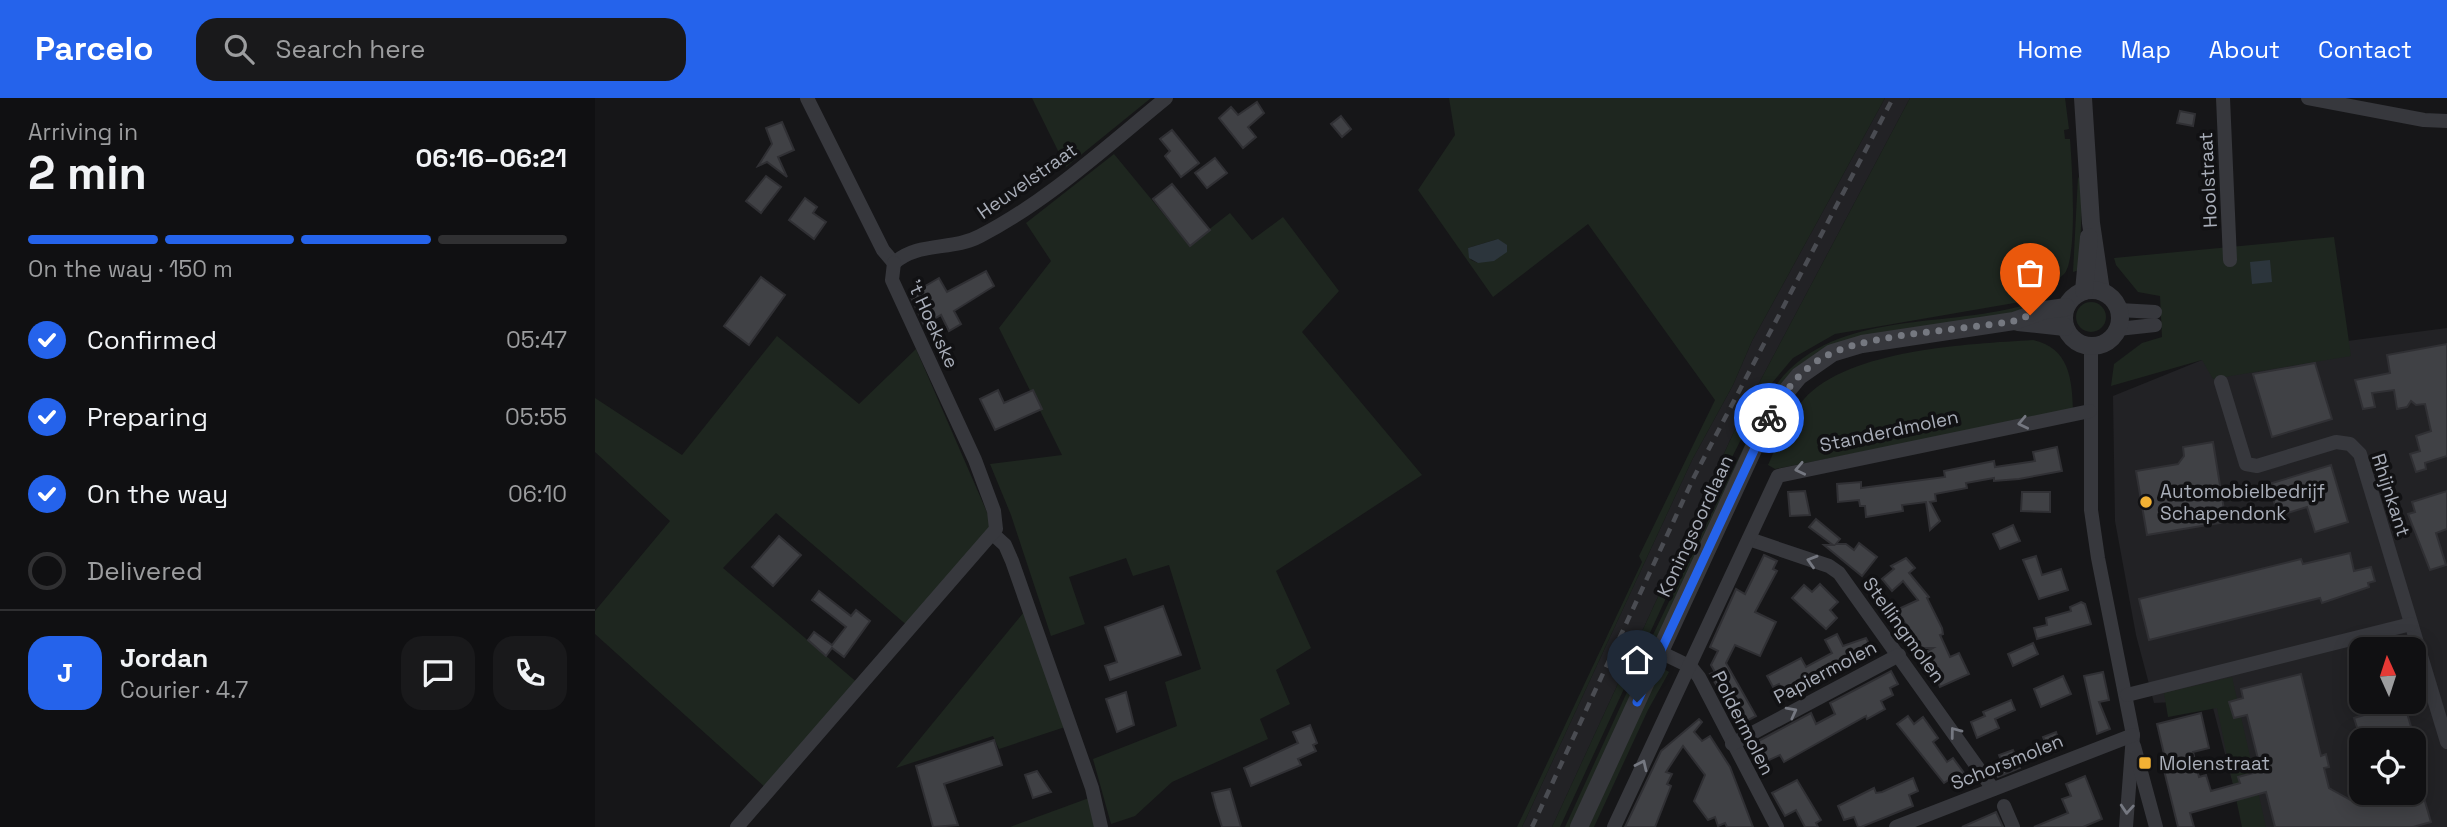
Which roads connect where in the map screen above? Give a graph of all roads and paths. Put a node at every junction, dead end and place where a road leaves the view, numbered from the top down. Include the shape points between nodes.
1 (807, 98) edge
2 (1166, 98) edge
3 (2083, 98) edge
4 (2223, 98) edge
5 (2308, 98) edge
6 (2447, 121) edge
7 (2230, 260) dead end
8 (894, 263) junction
9 (2093, 291) junction
10 (2066, 307) junction
11 (2119, 310) junction
12 (2014, 321) junction
13 (2065, 327) junction
14 (2118, 329) junction
15 (2091, 346) junction
16 (2221, 382) dead end
17 (2090, 411) junction
18 (994, 535) junction
19 (1749, 539) junction
20 (2411, 624) junction
21 (1660, 652) junction
22 (1899, 655) junction
23 (1691, 667) junction
24 (2127, 695) junction
25 (2133, 738) junction
26 (2447, 742) edge
27 (1732, 744) junction
28 (1993, 789) junction
29 (2004, 806) dead end
30 (737, 827) edge
31 (1101, 827) edge
32 (1579, 827) edge
33 (1614, 827) edge
34 (1777, 827) edge
35 (1896, 827) edge
36 (2013, 827) edge
37 (2126, 827) edge
38 (2156, 827) edge

1 - 8 street, 't Hoekske via 883,250
2 - 8 street, Heuvelstraat via 1006,222 968,242 911,252
3 - 9 street via 2091,223 2085,262
4 - 7 street, Hoolstraat
5 - 6 street
8 - 18 street, 't Hoekske via 894,285 995,510
9 - 10 street via 2072,298
9 - 11 street via 2111,297
10 - 12 street, Koningsoordlaan
10 - 13 street
11 - 14 street
11 - 14 street via 2155,318
12 - 13 street, Koningsoordlaan
12 - 21 street, Koningsoordlaan via 1862,344 1832,353 1799,376 1757,441
13 - 15 street via 2074,340
14 - 15 street via 2107,342
15 - 17 street
16 - 20 street, Rhijnkant via 2246,464 2257,466 2336,442 2350,444 2360,454
17 -> 19 street, Standerdmolen via 1783,473
17 - 24 street via 2091,510
18 - 30 street
18 - 31 street, 't Hoekske via 1012,561 1092,788
22 -> 19 street, Stellingmolen via 1839,573
19 - 23 street, Standerdmolen
20 - 24 street
20 - 26 street, Rhijnkant
21 - 23 street, Poldermolen
21 - 32 street, Koningsoordlaan
27 -> 22 street, Papiermolen
28 -> 22 street, Stellingmolen
23 - 27 street, Poldermolen
33 -> 23 street, Standerdmolen
24 - 25 street
25 - 28 street, Schorsmolen
25 -> 37 street
25 - 38 street
27 - 34 street, Poldermolen
28 - 35 street, Schorsmolen
29 - 36 street

